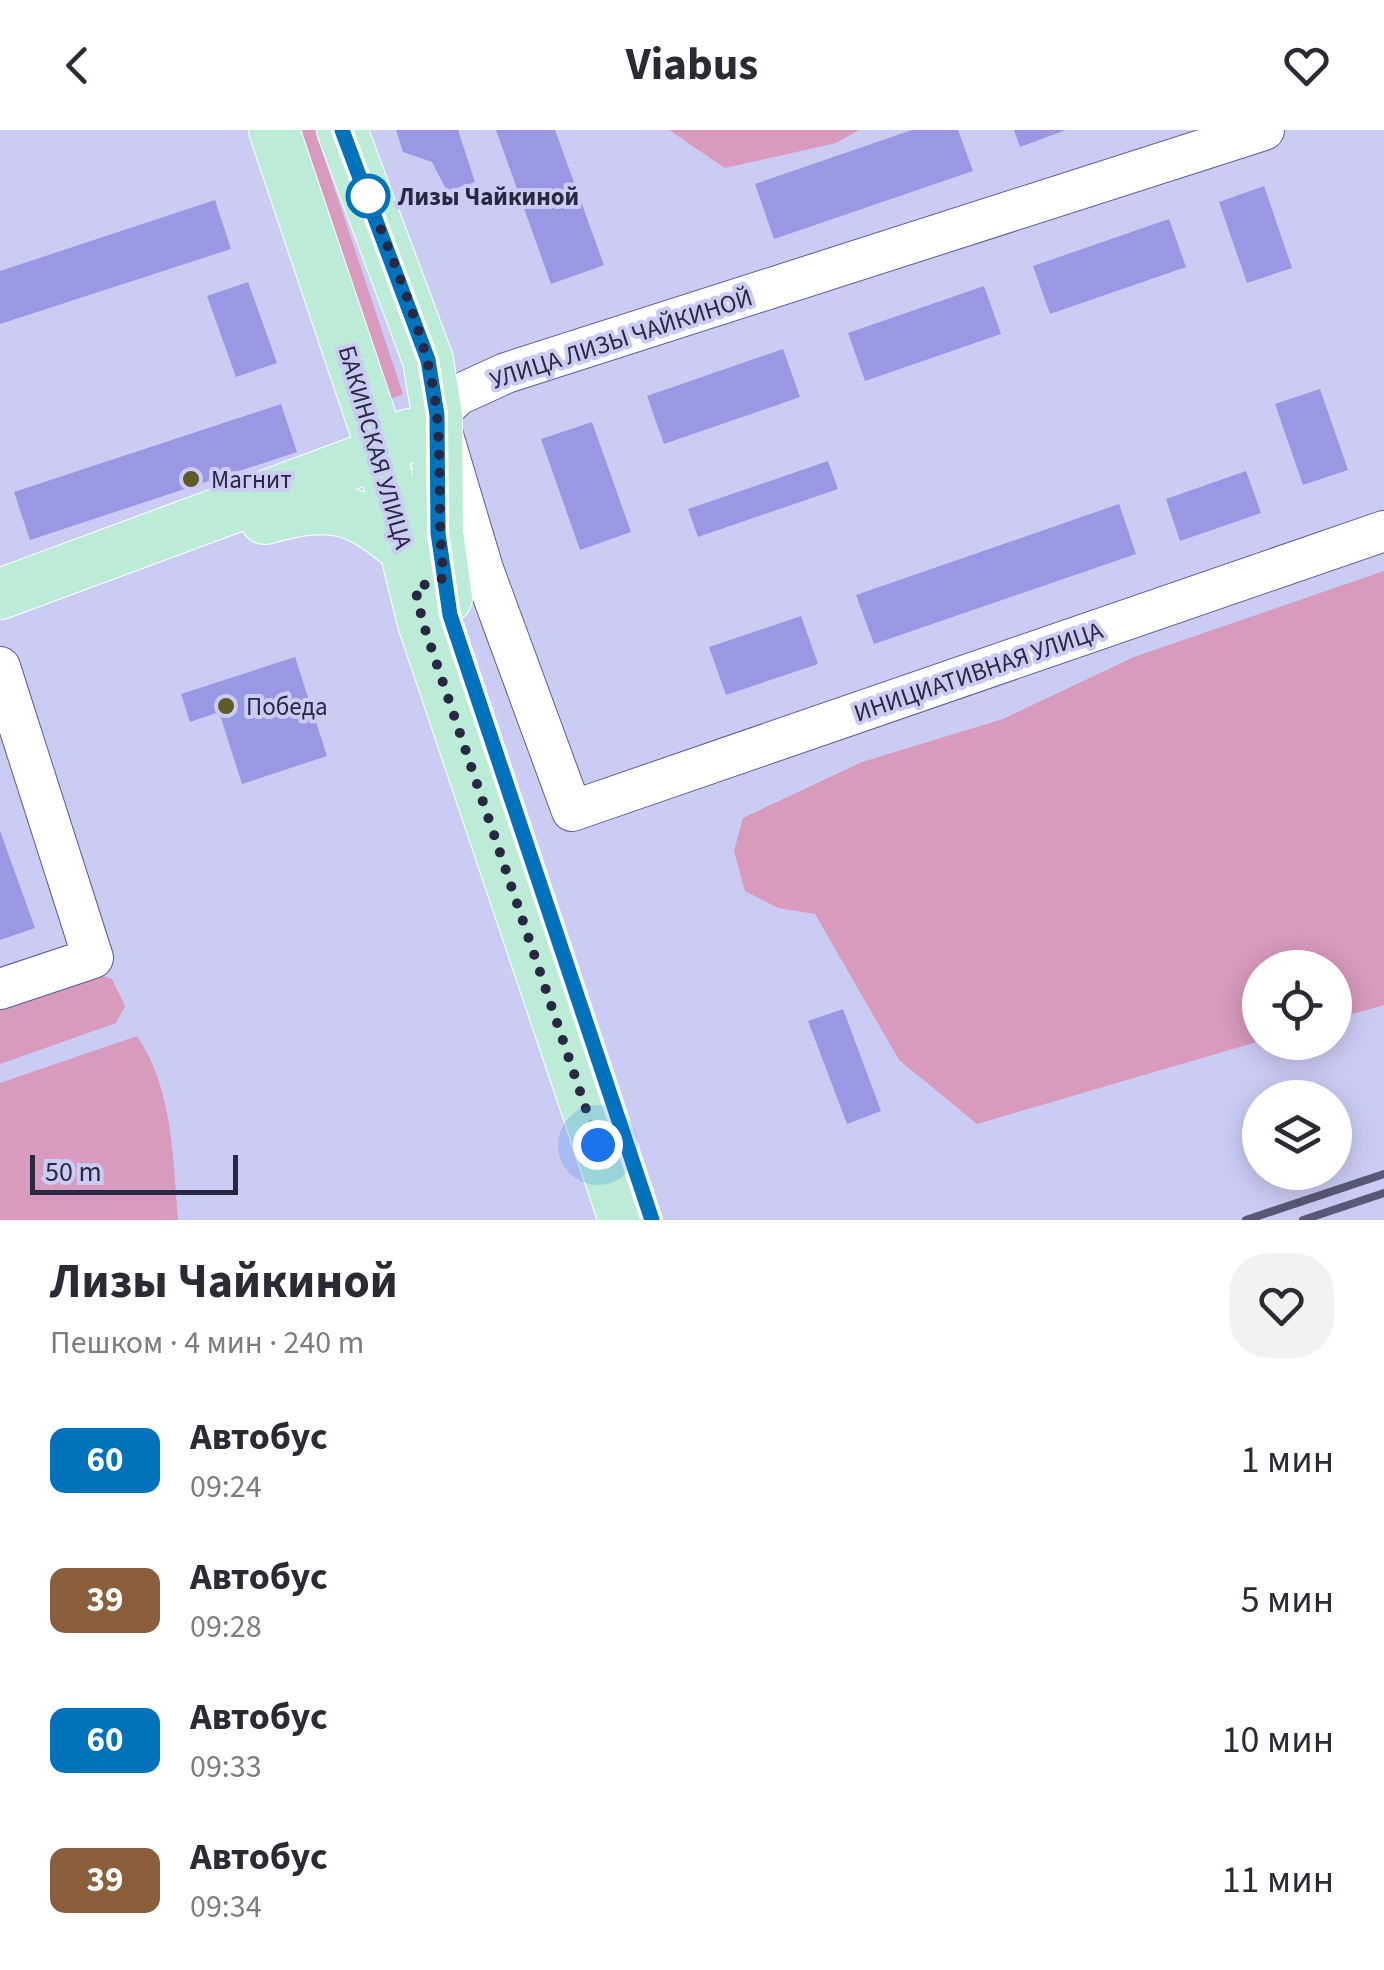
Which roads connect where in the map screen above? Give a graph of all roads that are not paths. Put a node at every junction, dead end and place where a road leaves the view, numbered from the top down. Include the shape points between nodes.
1 (274, 130) edge
2 (342, 130) edge
3 (1264, 130) edge
4 (437, 415) junction
5 (382, 453) junction
6 (1384, 531) edge
7 (438, 572) junction
8 (0, 594) edge
9 (0, 667) edge
10 (0, 989) edge
11 (624, 1220) edge
12 (652, 1220) edge

1 - 5 main road, БАКИНСКАЯ УЛИЦА
2 - 4 main road, БАКИНСКАЯ УЛИЦА via 428,360
3 - 4 street, УЛИЦА ЛИЗЫ ЧАЙКИНОЙ via 506,372 458,395
4 - 5 main road, УЛИЦА ЛИЗЫ ЧАЙКИНОЙ
4 - 7 main road, БАКИНСКАЯ УЛИЦА
5 - 7 main road, БАКИНСКАЯ УЛИЦА
5 - 8 main road, УЛИЦА ЛИЗЫ ЧАЙКИНОЙ
6 - 7 street, ИНИЦИАТИВНАЯ УЛИЦА via 572,811
7 - 8 main road, УЛИЦА ЛИЗЫ ЧАЙКИНОЙ via 360,514 318,508
7 - 11 main road, БАКИНСКАЯ УЛИЦА via 423,623
7 - 12 main road, БАКИНСКАЯ УЛИЦА
9 - 10 street via 94,958

